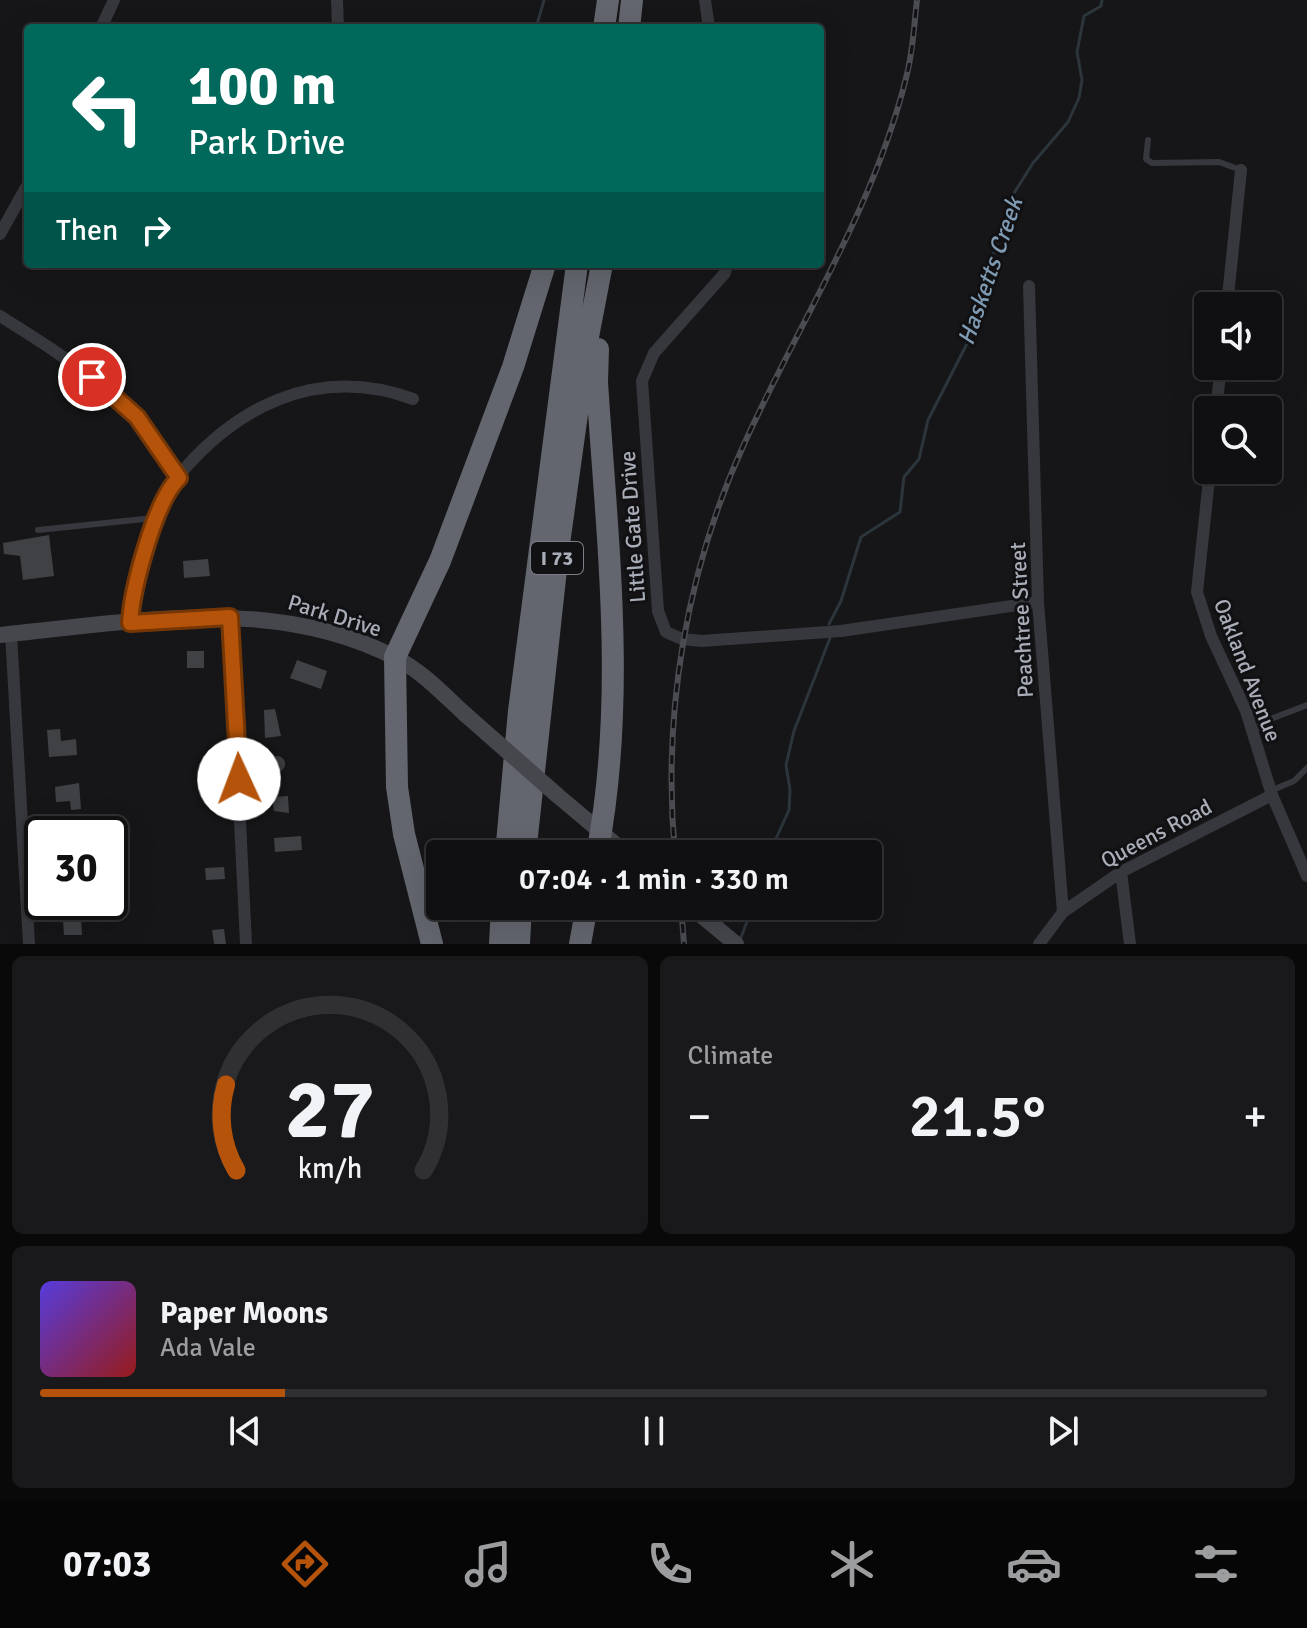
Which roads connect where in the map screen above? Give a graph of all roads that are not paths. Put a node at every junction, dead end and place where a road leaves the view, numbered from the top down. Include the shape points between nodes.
1 (114, 0) edge
2 (337, 0) edge
3 (608, 0) edge
4 (632, 0) edge
5 (705, 0) edge
6 (103, 24) edge
7 (338, 24) edge
8 (605, 24) edge
9 (629, 24) edge
10 (708, 24) edge
11 (1148, 140) dead end
12 (1241, 170) joint
13 (24, 191) edge
14 (0, 234) edge
15 (544, 268) edge
16 (576, 268) edge
17 (601, 268) edge
18 (726, 268) edge
19 (1029, 286) dead end
20 (1228, 292) edge
21 (0, 316) edge
22 (413, 399) dead end
23 (179, 478) junction
24 (1209, 484) edge
25 (158, 517) junction
26 (38, 530) dead end
27 (1038, 602) junction
28 (230, 617) junction
29 (130, 623) junction
30 (6, 634) edge
31 (395, 657) junction
32 (1307, 705) edge
33 (1253, 733) junction
34 (1307, 768) edge
35 (277, 775) dead end
36 (239, 779) junction
37 (1271, 793) junction
38 (507, 840) edge
39 (527, 840) edge
40 (596, 840) edge
41 (599, 840) edge
42 (1121, 872) junction
43 (1307, 876) edge
44 (1063, 912) junction
45 (501, 920) edge
46 (520, 920) edge
47 (584, 920) edge
48 (707, 920) edge
49 (29, 944) edge
50 (246, 944) edge
51 (432, 944) edge
52 (500, 944) edge
53 (519, 944) edge
54 (580, 944) edge
55 (736, 944) edge
56 (1039, 944) edge
57 (1130, 944) edge

1 - 6 street
2 - 7 street
3 - 8 highway
4 - 9 highway
5 - 10 street
11 - 12 lane via 1146,159 1152,163 1219,162
12 - 20 street
13 - 14 street
15 - 31 highway via 513,367 440,561
16 - 38 highway, I 73
17 - 39 highway, I 73 via 556,567
17 - 41 highway via 597,382 614,633 613,726
18 - 27 street, Little Gate Drive via 654,353 642,381 658,611 666,632 702,641 841,631
19 - 27 street, Peachtree Street
21 - 23 street via 115,397 150,432
22 - 23 street via 358,386 269,401 235,420
23 - 25 street
24 - 33 street, Oakland Avenue via 1197,592
25 - 26 lane
25 - 29 street via 132,594
27 - 44 street, Peachtree Street
28 - 29 street, Park Drive
28 - 31 street, Park Drive via 317,628
28 - 36 street
29 - 30 street, Park Drive
30 - 49 street
31 - 40 street, Park Drive, bridge via 423,675 557,795
31 - 51 highway via 397,787
32 - 33 lane via 1263,722
33 - 37 street, Oakland Avenue
34 - 37 lane
35 - 36 lane
36 - 50 street
37 - 42 street, Queens Road
37 - 43 street, Oakland Avenue
42 - 44 street, Queens Road
42 - 57 street
44 - 56 street
45 - 52 highway
46 - 53 highway
47 - 54 highway
48 - 55 street

